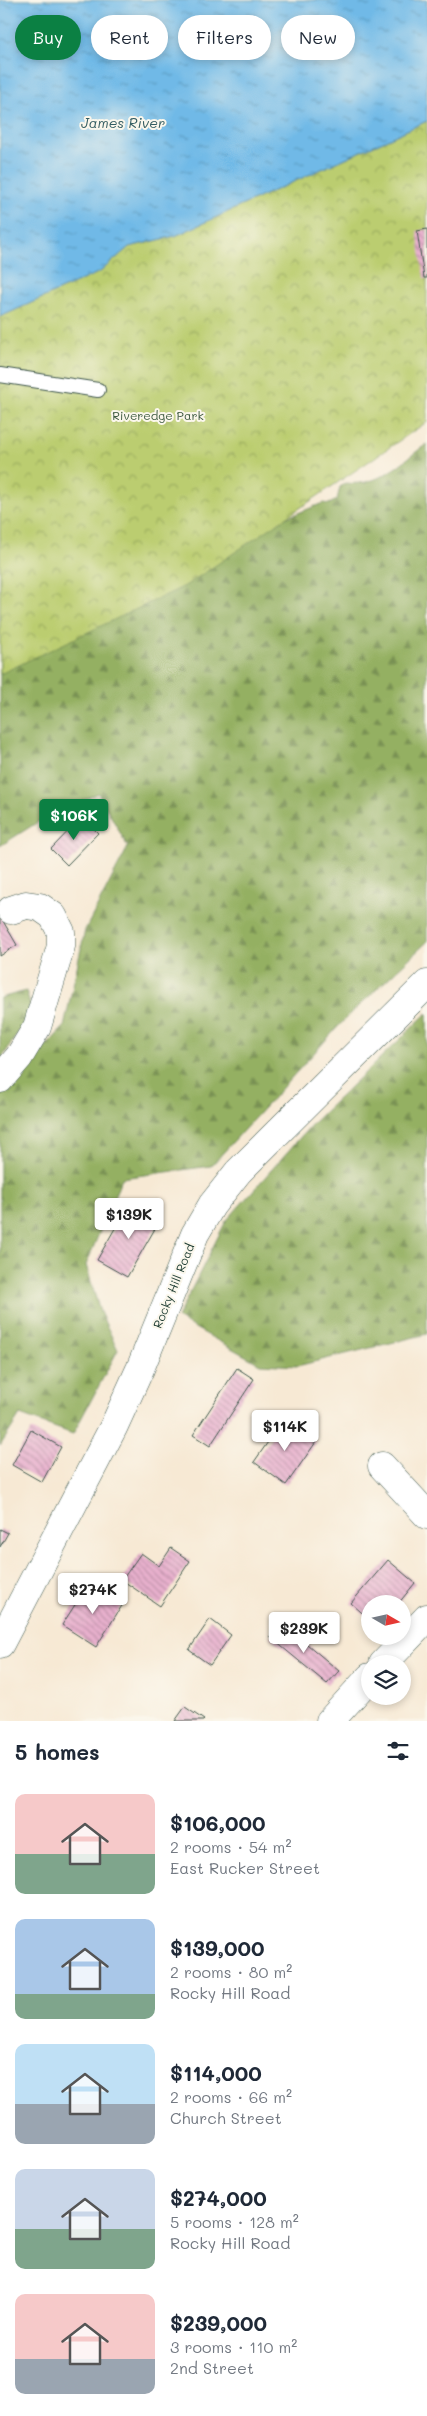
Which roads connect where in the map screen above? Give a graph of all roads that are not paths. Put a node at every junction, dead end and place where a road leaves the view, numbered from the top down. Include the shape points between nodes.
1 (0, 375) edge
2 (98, 390) dead end
3 (11, 910) dead end
4 (427, 984) edge
5 (0, 1079) edge
6 (382, 1466) dead end
7 (427, 1515) edge
8 (427, 1618) edge
9 (0, 1644) edge
10 (392, 1655) edge
11 (361, 1687) edge
12 (330, 1721) edge

1 - 2 lane
3 - 5 street via 26,905 40,908 53,916 61,932 61,946 37,1027 19,1057
4 - 9 street, Rocky Hill Road via 238,1172 212,1205 195,1234 114,1426
6 - 7 street
8 - 10 street
11 - 12 street

